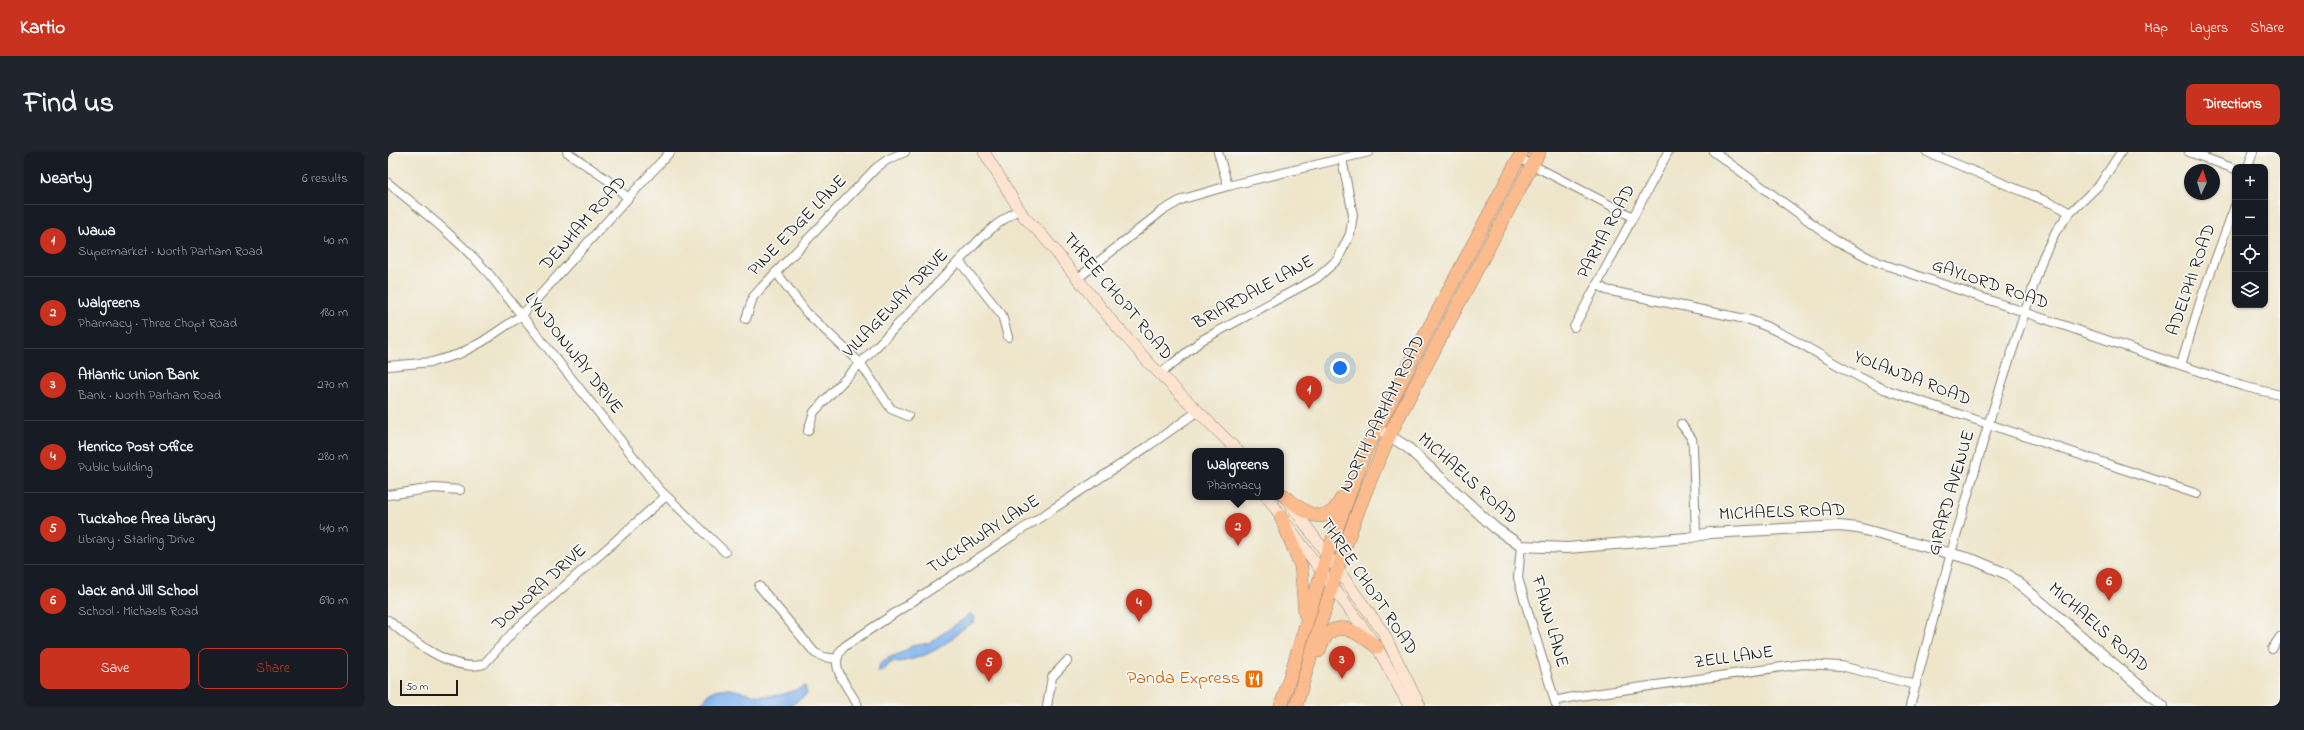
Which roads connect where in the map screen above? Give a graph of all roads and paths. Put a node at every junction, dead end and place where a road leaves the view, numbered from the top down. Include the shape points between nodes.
1 (567, 152) edge
2 (670, 152) edge
3 (905, 152) edge
4 (984, 152) edge
5 (1218, 152) edge
6 (1369, 152) edge
7 (1539, 152) edge
8 (1668, 152) edge
9 (1714, 152) edge
10 (1927, 152) edge
11 (2121, 152) edge
12 (2189, 152) edge
13 (2253, 152) edge
14 (1521, 155) edge
15 (1342, 158) junction
16 (1532, 164) junction
17 (2249, 164) edge
18 (2232, 168) edge
19 (388, 184) edge
20 (1228, 186) junction
21 (628, 198) junction
22 (1019, 209) junction
23 (2070, 213) junction
24 (2232, 214) edge
25 (1633, 217) junction
26 (959, 261) junction
27 (776, 272) junction
28 (1077, 279) junction
29 (1597, 284) junction
30 (2024, 314) junction
31 (522, 315) junction
32 (746, 319) dead end
33 (1574, 327) dead end
34 (1008, 337) dead end
35 (860, 364) junction
36 (2181, 365) junction
37 (388, 366) edge
38 (1160, 374) junction
39 (2280, 395) edge
40 (1198, 411) junction
41 (908, 416) dead end
42 (1681, 424) dead end
43 (1988, 424) junction
44 (1377, 428) junction
45 (808, 431) dead end
46 (1389, 435) junction
47 (1235, 448) edge
48 (1352, 485) junction
49 (460, 490) dead end
50 (2197, 494) dead end
51 (388, 495) edge
52 (1284, 495) edge
53 (666, 496) junction
54 (1284, 496) edge
55 (1268, 500) edge
56 (1281, 517) junction
57 (1696, 535) junction
58 (1521, 546) junction
59 (725, 552) dead end
60 (1951, 553) junction
61 (1327, 554) junction
62 (1337, 569) junction
63 (1321, 572) junction
64 (759, 586) dead end
65 (1332, 586) junction
66 (388, 620) edge
67 (1305, 625) junction
68 (2280, 637) edge
69 (1377, 648) junction
70 (2272, 649) dead end
71 (837, 659) junction
72 (1067, 662) dead end
73 (1916, 685) junction
74 (1297, 701) edge
75 (1556, 704) edge
76 (858, 706) edge
77 (1047, 706) edge
78 (1281, 706) edge
79 (1408, 706) edge
80 (1420, 706) edge
81 (1910, 706) edge
82 (2162, 706) edge

1 - 21 street via 609,181
2 - 21 street, DENHAM ROAD
3 - 27 street, PINE EDGE LANE via 876,168
4 - 22 main road, THREE CHOPT ROAD
5 - 20 street
6 - 15 street
7 - 16 highway, NORTH PARHAM ROAD
8 - 25 street, PARMA ROAD
9 - 30 street, GAYLORD ROAD via 1835,240 1856,252 1906,273
10 - 23 street
11 - 23 street, GIRARD AVENUE via 2100,184
12 - 18 street
13 - 17 street
14 - 16 street
14 - 44 highway, NORTH PARHAM ROAD
15 - 20 street
15 - 38 street, BRIARDALE LANE via 1353,214 1350,234 1338,259 1316,278 1202,340
16 - 25 street
16 - 46 highway, NORTH PARHAM ROAD
19 - 31 street, LYNDONWAY DRIVE via 426,212 465,247
20 - 28 street via 1196,194 1172,205
21 - 31 street, DENHAM ROAD
22 - 26 street, VILLAGEWAY DRIVE via 996,225
22 - 28 main road, THREE CHOPT ROAD
23 - 30 street, GIRARD AVENUE via 2049,244
24 - 36 street, ADELPHI ROAD via 2202,296
25 - 29 street, PARMA ROAD
26 - 34 street via 1002,315
26 - 35 street, VILLAGEWAY DRIVE
27 - 32 street, PINE EDGE LANE via 753,297
27 - 35 street via 806,312
28 - 38 main road, THREE CHOPT ROAD via 1114,325
29 - 33 street, PARMA ROAD
29 - 43 street, YOLANDA ROAD via 1606,290 1750,320 1767,326 1864,380
30 - 36 street, GAYLORD ROAD
30 - 43 street, GIRARD AVENUE
31 - 37 street, DENHAM ROAD via 482,342 458,354 432,362
31 - 53 street, LYNDONWAY DRIVE
35 - 41 street via 891,409
35 - 45 street, VILLAGEWAY DRIVE via 814,412
36 - 39 street, GAYLORD ROAD via 2257,391
38 - 40 main road, THREE CHOPT ROAD
40 - 47 main road, THREE CHOPT ROAD
40 - 71 street, TUCKAWAY LANE via 845,646
42 - 57 street via 1692,439
43 - 50 street, YOLANDA ROAD
43 - 60 street, GIRARD AVENUE
44 - 46 street, MICHAELS ROAD
44 - 48 highway, NORTH PARHAM ROAD
46 - 58 street, MICHAELS ROAD via 1407,447 1495,528
46 - 62 highway, NORTH PARHAM ROAD via 1359,505
48 - 52 highway via 1334,510 1325,515 1308,514
48 - 61 highway, NORTH PARHAM ROAD
49 - 51 street via 434,488
53 - 59 street, LYNDONWAY DRIVE
53 - 66 street, DONORA DRIVE via 515,630 484,664 466,666 442,657 413,641
54 - 61 main road, THREE CHOPT ROAD
55 - 56 main road, THREE CHOPT ROAD
56 - 63 main road, THREE CHOPT ROAD
56 - 67 highway via 1301,566
57 - 58 street, MICHAELS ROAD via 1687,538 1567,548
57 - 60 street, MICHAELS ROAD via 1839,526 1875,532
58 - 75 street, FAWN LANE via 1518,578
60 - 73 street, GIRARD AVENUE
60 - 82 street, MICHAELS ROAD via 2007,574
61 - 62 main road, THREE CHOPT ROAD
61 - 63 highway, NORTH PARHAM ROAD
62 - 65 highway, NORTH PARHAM ROAD
62 - 80 main road, THREE CHOPT ROAD via 1390,644
63 - 65 main road, THREE CHOPT ROAD
63 - 67 highway, NORTH PARHAM ROAD
64 - 71 street via 815,653
65 - 69 main road, THREE CHOPT ROAD
65 - 74 highway, NORTH PARHAM ROAD
67 - 78 highway, NORTH PARHAM ROAD
68 - 70 street
69 - 74 highway via 1350,629 1338,629 1329,633 1323,639 1312,674
69 - 79 main road, THREE CHOPT ROAD
71 - 76 street via 840,677
72 - 77 street via 1052,677
73 - 75 street, ZELL LANE via 1841,666 1803,664 1573,697
73 - 81 street, GIRARD AVENUE

